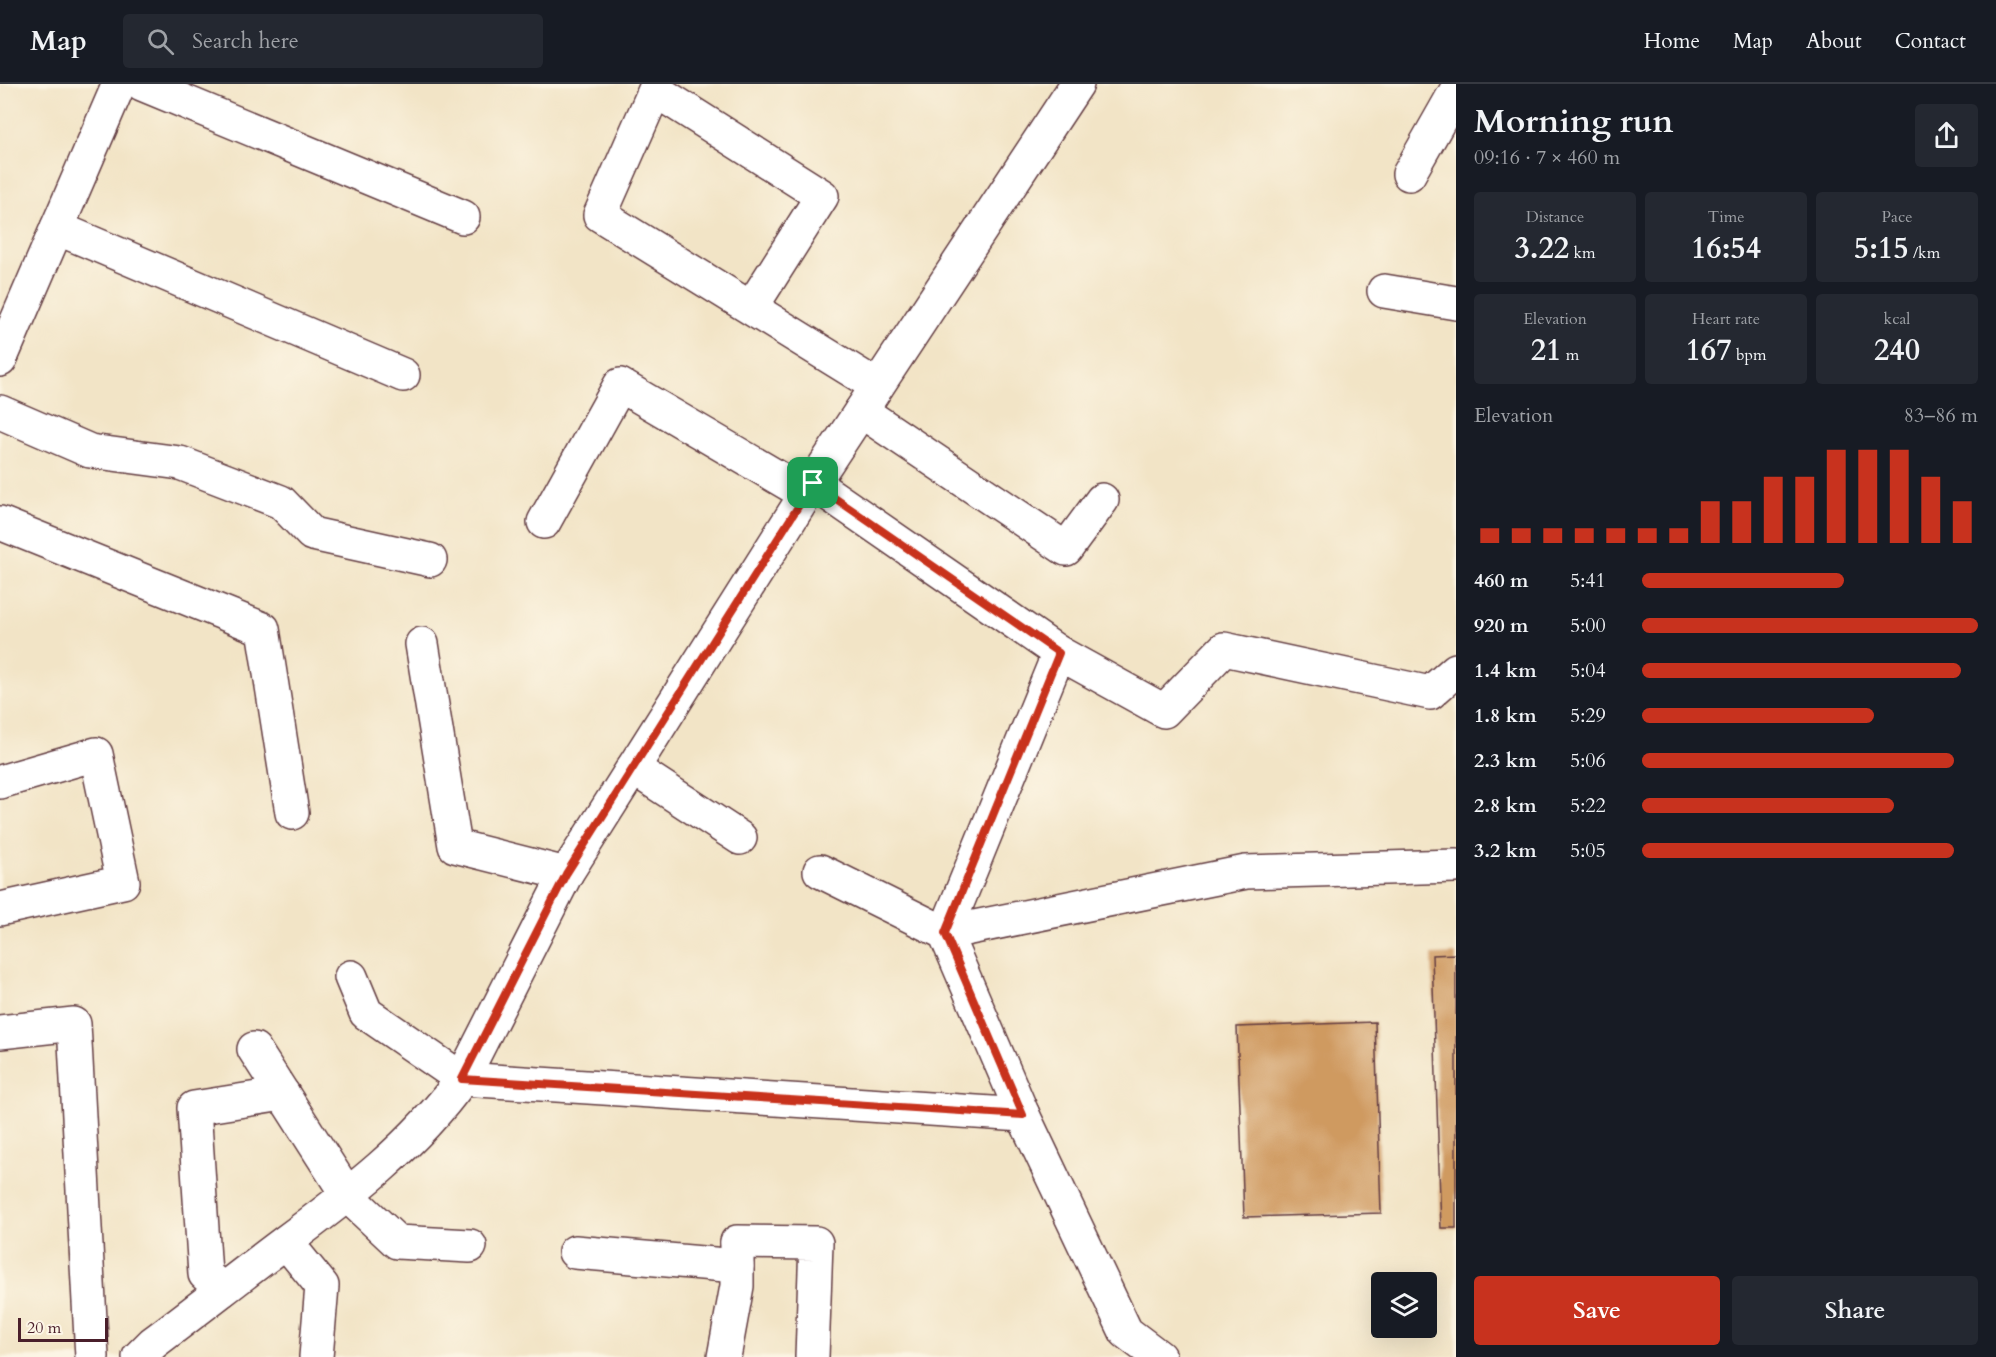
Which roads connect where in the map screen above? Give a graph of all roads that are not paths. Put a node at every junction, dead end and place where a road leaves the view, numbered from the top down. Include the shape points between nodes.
1 (119, 84) edge
2 (142, 84) edge
3 (1077, 84) edge
4 (1456, 91) edge
5 (1408, 174) dead end
6 (463, 217) dead end
7 (57, 228) junction
8 (1384, 291) dead end
9 (1456, 303) edge
10 (751, 308) junction
11 (1, 357) edge
12 (403, 375) dead end
13 (869, 398) junction
14 (0, 412) edge
15 (809, 488) junction
16 (1102, 500) dead end
17 (544, 522) dead end
18 (0, 523) edge
19 (430, 560) dead end
20 (422, 644) dead end
21 (1059, 653) junction
22 (1456, 670) edge
23 (633, 768) junction
24 (0, 782) edge
25 (292, 813) dead end
26 (740, 838) dead end
27 (1456, 866) edge
28 (820, 871) dead end
29 (566, 874) junction
30 (0, 909) edge
31 (945, 933) junction
32 (351, 977) dead end
33 (0, 1032) edge
34 (254, 1049) dead end
35 (462, 1079) junction
36 (283, 1094) junction
37 (1023, 1115) junction
38 (348, 1196) junction
39 (286, 1242) junction
40 (470, 1246) dead end
41 (737, 1246) junction
42 (575, 1252) dead end
43 (222, 1290) junction
44 (92, 1357) edge
45 (139, 1357) edge
46 (316, 1357) edge
47 (724, 1357) edge
48 (812, 1357) edge
49 (1159, 1357) edge

1 - 7 street
2 - 6 street
3 - 13 street
4 - 5 street
7 - 11 street
7 - 12 street
8 - 9 street
10 - 10 street via 600,215 655,90 822,196
10 - 13 street
13 - 15 street
13 - 16 street via 1066,549
14 - 19 street via 90,451 180,463 281,502 312,534
15 - 17 street via 620,385
15 - 21 street
15 - 23 street
18 - 25 street via 263,629
20 - 29 street via 454,846
21 - 22 street via 1164,711 1224,649 1430,693
21 - 31 street
23 - 26 street
23 - 29 street
24 - 30 street via 96,754 123,882
27 - 31 street via 1246,872
28 - 31 street
29 - 35 street
31 - 37 street
32 - 35 street via 366,1013
33 - 44 street via 74,1024
34 - 36 street
35 - 37 street
35 - 38 street via 417,1135
36 - 38 street
36 - 43 street via 194,1108 205,1274
37 - 49 street via 1126,1332
38 - 39 street
38 - 40 street via 397,1242
39 - 43 street
39 - 46 street via 322,1286
41 - 42 street
41 - 47 street via 737,1286
41 - 48 street via 816,1243
43 - 45 street

